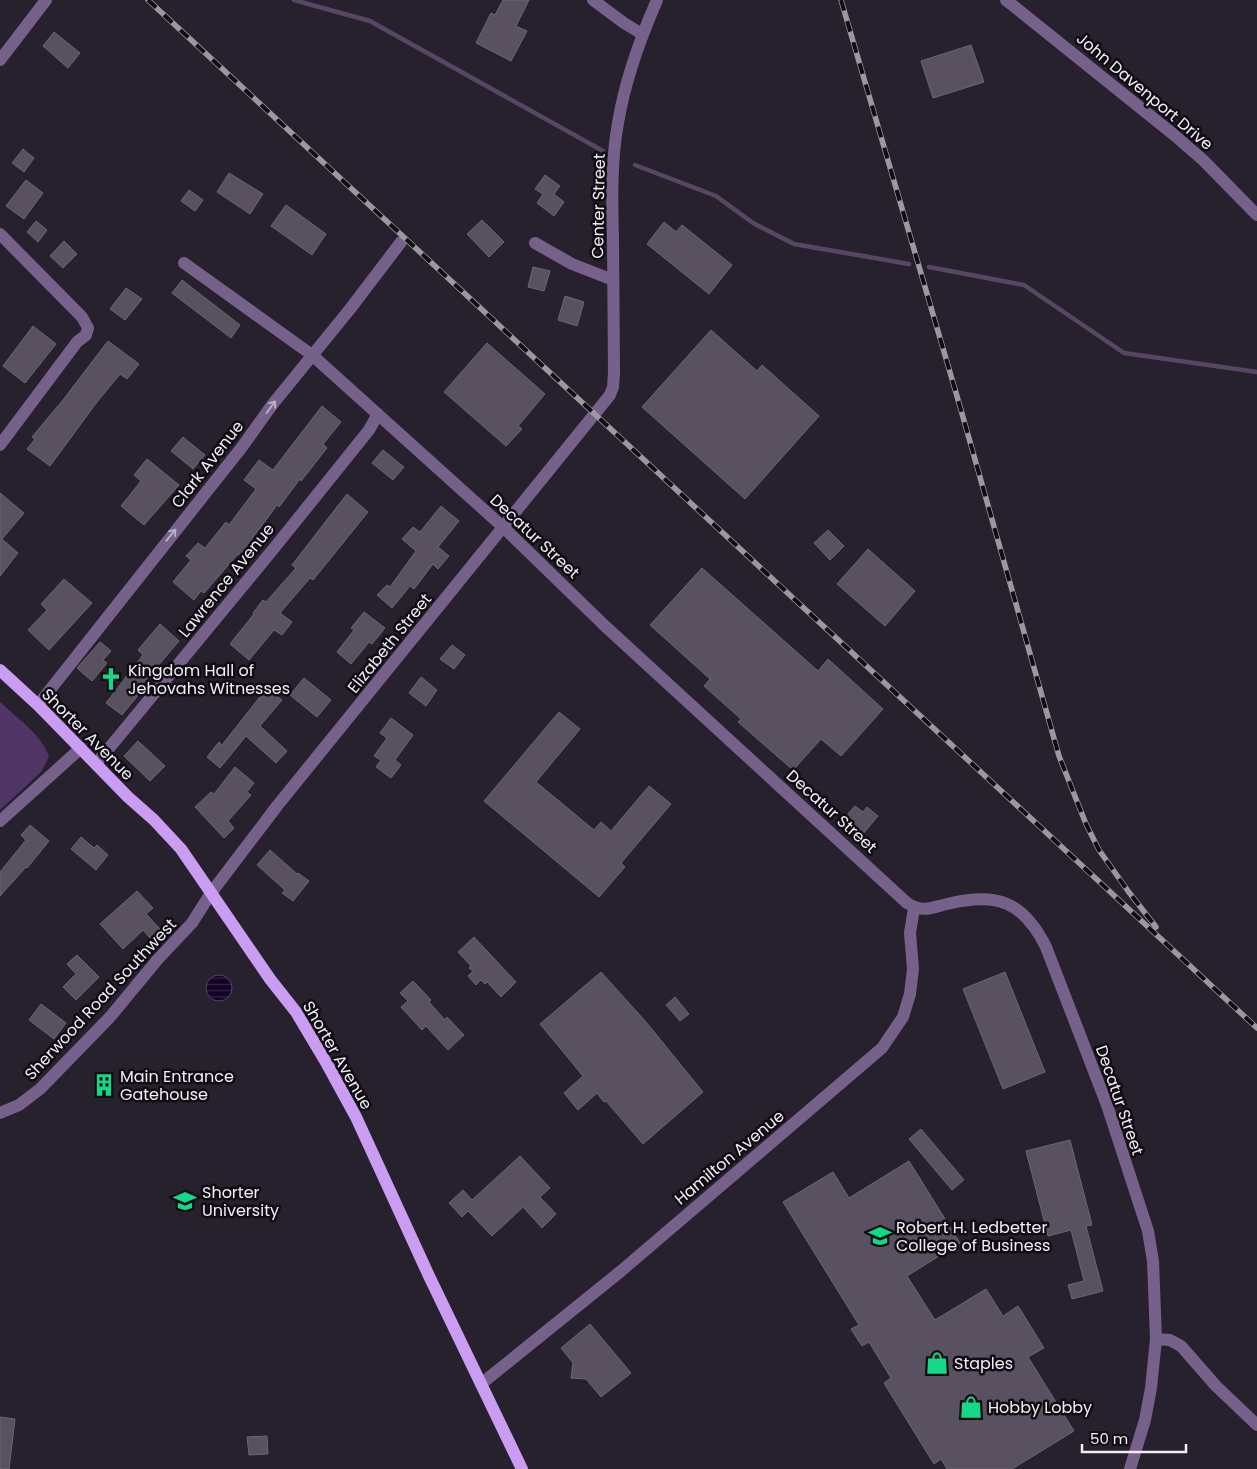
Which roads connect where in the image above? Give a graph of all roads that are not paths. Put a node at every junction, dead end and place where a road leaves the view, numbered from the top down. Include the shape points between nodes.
1 (46, 0) edge
2 (593, 0) edge
3 (657, 0) edge
4 (1006, 0) edge
5 (642, 34) junction
6 (0, 60) edge
7 (1257, 215) edge
8 (0, 234) edge
9 (401, 242) dead end
10 (535, 243) dead end
11 (184, 263) dead end
12 (613, 280) junction
13 (312, 355) junction
14 (594, 413) joint
15 (378, 414) junction
16 (0, 445) edge
17 (503, 527) junction
18 (0, 671) edge
19 (38, 705) junction
20 (81, 748) junction
21 (96, 764) junction
22 (0, 821) edge
23 (211, 893) junction
24 (914, 908) junction
25 (0, 1113) edge
26 (1156, 1339) junction
27 (481, 1384) junction
28 (1257, 1425) edge
29 (522, 1469) edge
30 (1130, 1469) edge

1 - 6 street
2 - 5 street
3 - 5 street, Center Street
4 - 7 street, John Davenport Drive via 1173,134
5 - 12 street, Center Street via 626,86 614,150
8 - 16 street via 82,317 88,328 86,335 77,342
9 - 13 street, Clark Avenue
10 - 12 street via 572,264
11 - 13 street, Decatur Street
12 - 14 street, Center Street via 613,387 606,401
13 - 15 street, Decatur Street
19 -> 13 street, Clark Avenue
14 - 17 street, Elizabeth Street
15 - 17 street, Decatur Street
15 - 21 street, Lawrence Avenue via 275,547
17 - 23 street, Elizabeth Street via 277,806
17 - 24 street, Decatur Street via 605,626
18 - 19 main road, Shorter Avenue
19 - 20 main road, Shorter Avenue
20 - 21 main road, Shorter Avenue
20 - 22 street
21 - 23 main road, Shorter Avenue via 181,849
23 - 25 street, Sherwood Road Southwest via 192,922 110,1017 40,1089 19,1105
23 - 27 main road, Shorter Avenue via 296,1012 327,1064 356,1117
24 - 26 street, Decatur Street via 922,910 962,901 991,899 1016,908 1037,929 1107,1105 1148,1231 1153,1261
24 - 27 street, Hamilton Avenue via 910,932 913,969 910,994 903,1016 882,1048 621,1271
26 - 28 street via 1170,1340 1181,1346 1216,1386
26 - 30 street, Decatur Street via 1145,1420
27 - 29 main road, Shorter Avenue

